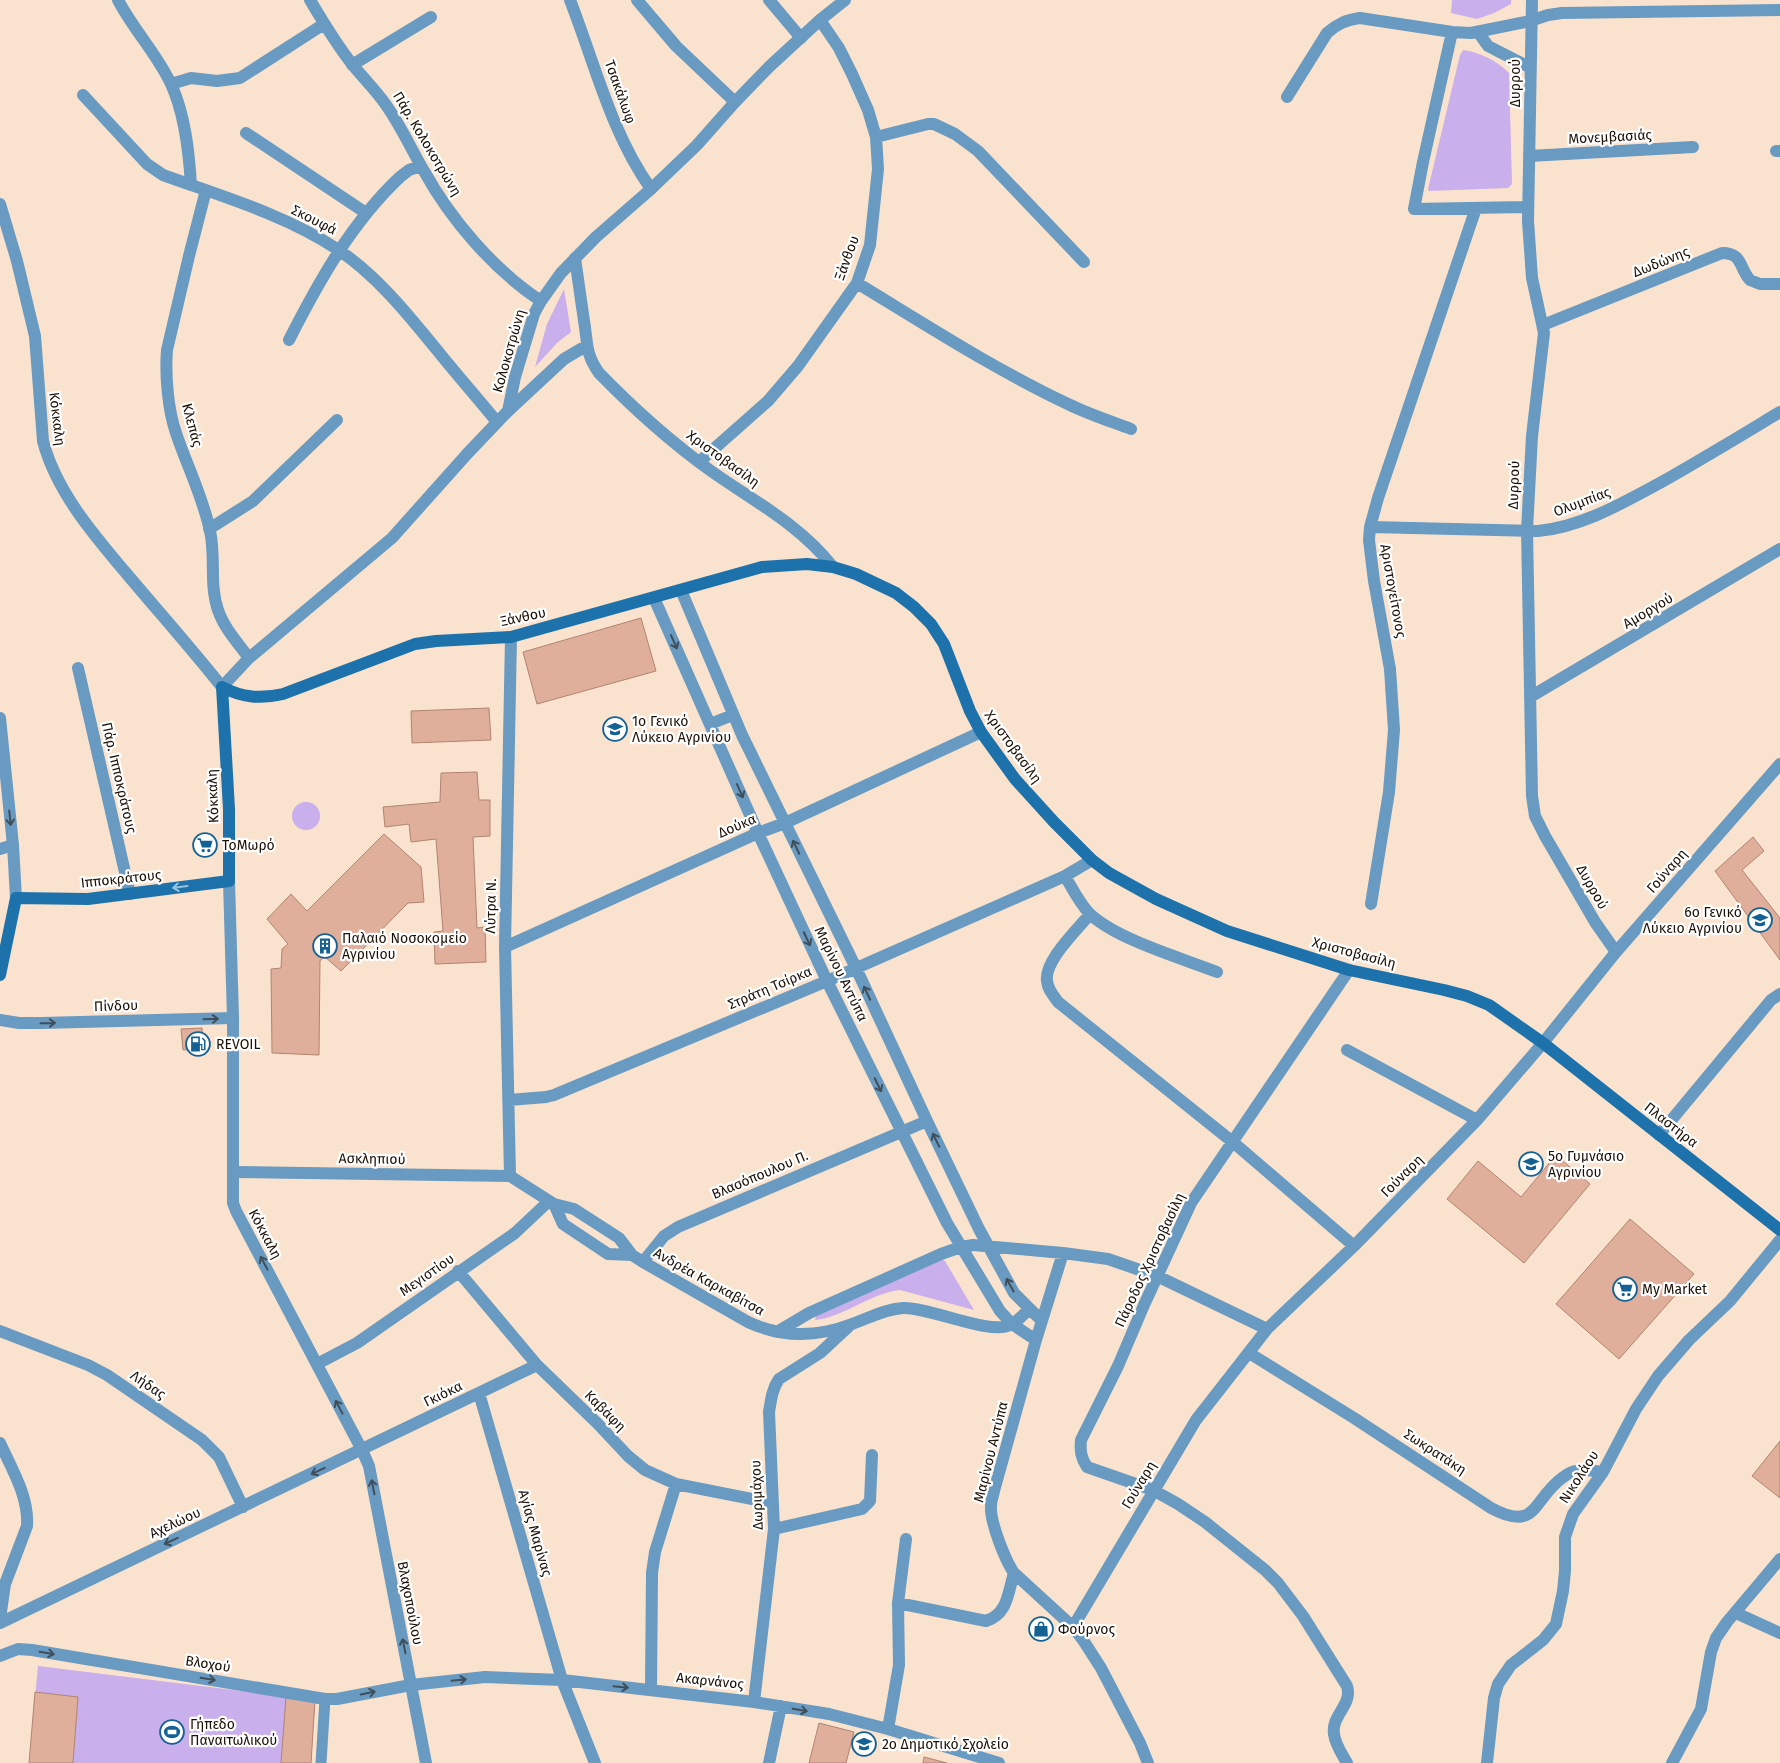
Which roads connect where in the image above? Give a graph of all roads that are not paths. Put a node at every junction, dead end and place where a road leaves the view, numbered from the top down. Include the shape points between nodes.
1 (118, 0) edge
2 (310, 0) edge
3 (570, 0) edge
4 (637, 0) edge
5 (769, 0) edge
6 (845, 0) edge
7 (1532, 0) edge
8 (126, 6) edge
9 (1780, 10) edge
10 (431, 17) dead end
11 (820, 20) junction
12 (1530, 21) junction
13 (324, 24) junction
14 (1452, 32) junction
15 (1478, 32) junction
16 (801, 38) junction
17 (352, 65) junction
18 (1529, 67) junction
19 (171, 84) junction
20 (83, 95) dead end
21 (1287, 97) dead end
22 (735, 102) junction
23 (246, 133) dead end
24 (876, 137) junction
25 (1693, 147) dead end
26 (1529, 156) junction
27 (421, 166) junction
28 (191, 184) junction
29 (651, 189) junction
30 (206, 190) junction
31 (0, 204) edge
32 (1528, 207) junction
33 (1476, 208) junction
34 (366, 213) junction
35 (340, 251) junction
36 (575, 258) junction
37 (1084, 262) dead end
38 (857, 282) junction
39 (1780, 284) edge
40 (541, 300) junction
41 (1543, 326) junction
42 (289, 340) dead end
43 (586, 346) junction
44 (508, 411) junction
45 (1780, 412) edge
46 (337, 420) dead end
47 (497, 422) junction
48 (1131, 429) dead end
49 (699, 462) junction
50 (1370, 527) junction
51 (209, 528) junction
52 (1527, 530) junction
53 (1780, 549) edge
54 (833, 567) junction
55 (681, 590) junction
56 (654, 598) junction
57 (511, 637) junction
58 (249, 658) junction
59 (78, 668) dead end
60 (222, 687) junction
61 (1530, 697) junction
62 (733, 715) junction
63 (0, 718) edge
64 (710, 724) junction
65 (981, 732) junction
66 (1780, 764) edge
67 (785, 823) junction
68 (758, 833) junction
69 (13, 845) junction
70 (0, 849) edge
71 (1092, 860) junction
72 (1065, 876) junction
73 (229, 881) junction
74 (130, 894) junction
75 (16, 898) junction
76 (1371, 904) dead end
77 (1090, 914) junction
78 (505, 947) junction
79 (1616, 952) junction
80 (856, 968) junction
81 (1350, 970) junction
82 (1217, 972) dead end
83 (0, 975) edge
84 (827, 981) junction
85 (1780, 994) edge
86 (233, 1018) junction
87 (0, 1020) edge
88 (1543, 1043) junction
89 (1348, 1050) dead end
90 (509, 1100) junction
91 (1477, 1120) junction
92 (927, 1121) junction
93 (901, 1131) junction
94 (1659, 1135) junction
95 (1234, 1143) junction
96 (233, 1172) junction
97 (510, 1176) junction
98 (551, 1203) junction
99 (1780, 1230) edge
100 (1780, 1240) edge
101 (987, 1246) junction
102 (1354, 1246) junction
103 (961, 1247) junction
104 (1064, 1253) junction
105 (637, 1259) junction
106 (458, 1271) junction
107 (1157, 1276) junction
108 (1029, 1309) junction
109 (1042, 1321) junction
110 (852, 1324) junction
111 (1012, 1324) junction
112 (1267, 1329) junction
113 (0, 1331) edge
114 (777, 1332) junction
115 (1036, 1340) junction
116 (1249, 1352) junction
117 (317, 1364) junction
118 (537, 1365) junction
119 (479, 1393) junction
120 (0, 1443) edge
121 (362, 1450) junction
122 (872, 1455) dead end
123 (1603, 1472) junction
124 (676, 1484) junction
125 (1153, 1490) junction
126 (772, 1503) junction
127 (244, 1507) junction
128 (774, 1529) junction
129 (906, 1539) dead end
130 (1780, 1559) edge
131 (1014, 1573) junction
132 (898, 1604) junction
133 (1736, 1613) junction
134 (0, 1621) edge
135 (1073, 1627) junction
136 (1780, 1633) edge
137 (0, 1656) edge
138 (562, 1680) junction
139 (411, 1684) junction
140 (651, 1690) junction
141 (325, 1699) junction
142 (754, 1702) junction
143 (781, 1706) junction
144 (888, 1730) junction
145 (321, 1763) edge
146 (426, 1763) edge
147 (595, 1763) edge
148 (769, 1763) edge
149 (999, 1763) edge
150 (1148, 1763) edge
151 (1347, 1763) edge
152 (1487, 1763) edge
153 (1672, 1763) edge

1 - 8 street
2 - 13 street, Πάρ. Κολοκοτρώνη
3 - 29 street, Τσακάλωφ via 618,131 633,163
4 - 22 street via 676,46
5 - 16 street
6 - 11 street, Κολοκοτρώνη
7 - 12 street, Δυρρού
8 - 19 street
9 - 12 street via 1569,12
10 - 17 street
11 - 16 street, Κολοκοτρώνη
11 - 24 street, Ξάνθου via 852,74
12 - 15 street
12 - 18 street, Δυρρού
13 - 17 street, Πάρ. Κολοκοτρώνη
13 - 19 street via 240,78 191,78
14 - 15 street
14 - 21 street via 1348,19 1327,33
14 - 33 street via 1414,209
15 - 18 street via 1488,46
16 - 22 street, Κολοκοτρώνη
17 - 27 street, Πάρ. Κολοκοτρώνη via 387,106
18 - 26 street, Δυρρού
19 - 28 street via 186,136
20 - 28 street, Σκουφά via 147,164 163,175
22 - 29 street, Κολοκοτρώνη via 698,145
23 - 34 street
24 - 37 street via 928,124 955,134 986,159
24 - 38 street, Ξάνθου via 878,177 870,245
25 - 26 street, Μονεμβασιάς
26 - 32 street, Δυρρού
27 - 34 street via 400,176
27 - 40 street, Πάρ. Κολοκοτρώνη via 454,216 479,246 500,268
28 - 30 street, Σκουφά
29 - 36 street, Κολοκοτρώνη
30 - 35 street, Σκουφά via 264,211
30 - 51 street, Κλεπάς via 169,336 166,362 173,423
31 - 60 street, Κόκκαλη via 34,336 47,458 74,505 101,542
32 - 33 street
32 - 41 street, Δυρρού via 1532,278
33 - 50 street, Αριστογείτονος
34 - 35 street
35 - 42 street
35 - 47 street, Σκουφά via 399,305
36 - 40 street, Κολοκοτρώνη
36 - 43 street, Χριστοβασίλη
38 - 48 street via 1025,383 1070,406
38 - 49 street, Ξάνθου via 782,386
39 - 41 street, Δωδώνης via 1760,284 1750,280 1738,258 1722,254
40 - 44 street, Κολοκοτρώνη via 514,377
41 - 52 street, Δυρρού
43 - 44 street via 564,359
43 - 49 street, Χριστοβασίλη via 593,364 604,378
44 - 47 street, Κολοκοτρώνη
45 - 52 street, Ολυμπίας via 1615,507 1563,527
46 - 51 street via 253,501
47 - 58 street, Κολοκοτρώνη via 392,538
49 - 54 street, Χριστοβασίλη via 798,531
50 - 52 street, Ολυμπίας
50 - 76 street, Αριστογείτονος via 1372,567 1390,669 1394,723 1389,792
51 - 58 street, Κλεπάς via 216,604 222,621
52 - 61 street, Δυρρού
53 - 61 street, Αμοργού
54 - 55 main road, Ξάνθου via 807,564 762,567
54 - 65 main road, Χριστοβασίλη via 896,593 928,620 944,644
55 - 56 main road, Ξάνθου
55 - 62 street, Μαρίνου Αντύπα
56 - 57 main road, Ξάνθου
56 -> 64 street, Μαρίνου Αντύπα
57 - 60 main road, Ξάνθου via 415,644 284,694 267,697 244,696
57 - 78 street, Λύτρα Ν.
58 - 60 street, Κολοκοτρώνη
59 - 74 street, Πάρ. Ιπποκράτους
60 - 73 main road, Κόκκαλη via 229,809
61 - 79 street, Δυρρού via 1535,816 1595,922
62 - 64 street
62 - 67 street, Μαρίνου Αντύπα
63 -> 69 street
64 -> 68 street, Μαρίνου Αντύπα
65 - 67 street, Δούκα
65 - 71 main road, Χριστοβασίλη via 1022,786
66 - 79 street, Γούναρη
67 - 68 street, Δούκα
80 -> 67 street, Μαρίνου Αντύπα
68 - 78 street, Δούκα
68 -> 84 street, Μαρίνου Αντύπα
69 - 70 street
69 - 75 street
71 - 72 street, Στράτη Τσίρκα
71 - 81 main road, Χριστοβασίλη via 1134,888 1197,919
72 - 77 street
72 - 80 street, Στράτη Τσίρκα
73 -> 74 main road, Ιπποκράτους
73 - 86 street, Κόκκαλη
74 - 75 main road, Ιπποκράτους via 74,899
75 - 83 main road
77 - 82 street via 1131,939
77 - 95 street via 1055,956 1046,981 1050,992 1058,1002
78 - 90 street, Λύτρα Ν.
79 - 88 street, Γούναρη
80 - 84 street, Στράτη Τσίρκα
92 -> 80 street, Μαρίνου Αντύπα
81 - 88 main road, Χριστοβασίλη via 1468,996 1489,1005
81 - 95 street, Πάροδος Χριστοβασίλη
84 - 90 street, Στράτη Τσίρκα via 554,1095
84 -> 93 street, Μαρίνου Αντύπα
85 - 94 street via 1770,1000
87 -> 86 street, Πίνδου via 42,1023
86 - 96 street, Κόκκαλη
88 - 91 street, Γούναρη
88 - 94 main road, Πλαστήρα
89 - 91 street
90 - 97 street, Λύτρα Ν.
91 - 102 street, Γούναρη
92 - 93 street, Βλασόπουλου Π.
101 -> 92 street, Μαρίνου Αντύπα
93 - 103 street, Μαρίνου Αντύπα
93 - 105 street, Βλασόπουλου Π. via 678,1227
94 - 99 main road, Πλαστήρα
95 - 102 street
95 - 107 street, Πάροδος Χριστοβασίλη via 1191,1204
96 - 97 street, Ασκληπιού
117 -> 96 street, Κόκκαλη via 236,1211
97 - 98 street, Ανδρέα Καρκαβίτσα
98 - 105 street, Ανδρέα Καρκαβίτσα via 574,1209 619,1238
98 - 105 street, Ανδρέα Καρκαβίτσα via 563,1224 608,1254
98 - 106 street, Μεγιστίου via 515,1233
100 - 123 street, Νικολάου via 1730,1301 1689,1340 1658,1376 1636,1409
101 - 103 street
101 - 104 street
108 -> 101 street, Μαρίνου Αντύπα via 1014,1294
102 - 112 street, Γούναρη
103 - 111 street, Μαρίνου Αντύπα via 996,1306
103 - 114 street via 809,1313
104 - 107 street via 1108,1259
104 - 109 street, Μαρίνου Αντύπα
105 - 114 street, Ανδρέα Καρκαβίτσα via 748,1322
106 - 117 street, Μεγιστίου via 363,1339
106 - 118 street, Καβάφη
107 - 112 street
107 - 125 street, Πάροδος Χριστοβασίλη via 1081,1440 1080,1450 1087,1466
108 - 109 street, Μαρίνου Αντύπα
108 - 111 street
109 - 115 street, Μαρίνου Αντύπα
110 - 111 street, Ανδρέα Καρκαβίτσα via 903,1308 987,1326
110 - 114 street, Ανδρέα Καρκαβίτσα via 816,1334
110 - 126 street, Δωριμάχου via 828,1347 779,1379 775,1385 769,1412
111 - 115 street, Μαρίνου Αντύπα
112 - 116 street, Γούναρη
113 - 127 street, Λήδας via 107,1375 202,1440 219,1458
115 - 131 street, Μαρίνου Αντύπα via 991,1506 1002,1548
116 - 123 street, Σωκρατάκη via 1491,1508 1510,1517 1531,1512 1557,1483 1572,1472
116 - 125 street, Γούναρη via 1196,1420
121 -> 117 street, Κόκκαλη
118 - 119 street, Γκιόκα
118 - 124 street, Καβάφη via 635,1463
119 - 121 street, Γκιόκα
119 - 138 street, Αγίας Μαρίνας
120 - 134 street via 25,1500 28,1517 5,1584
121 -> 127 street, Αχελώου
139 -> 121 street, Βλαχοπούλου via 369,1466
122 - 128 street via 870,1501 862,1509
123 - 152 street, Νικολάου via 1568,1526 1563,1591 1556,1624 1543,1640 1511,1665 1498,1684
124 - 126 street, Καβάφη
124 - 140 street via 655,1552 652,1573
125 - 135 street, Γούναρη
125 - 151 street, Πάροδος Χριστοβασίλη via 1205,1522 1265,1570 1304,1616 1347,1686 1347,1702 1336,1719 1333,1732
126 - 128 street, Δωριμάχου
127 -> 134 street, Αχελώου
128 - 142 street, Δωριμάχου
129 - 132 street
130 - 133 street
131 - 132 street via 1004,1609 986,1620
131 - 135 street, Μαρίνου Αντύπα
132 - 144 street via 899,1665
133 - 136 street
133 - 153 street via 1716,1638 1701,1709
135 - 150 street, Μαρίνου Αντύπα via 1101,1668
137 -> 141 street, Βλοχού via 18,1649 32,1650
139 -> 138 street, Ακαρνάνος via 485,1677
138 -> 140 street, Ακαρνάνος
138 - 147 street, Αγίας Μαρίνας
141 -> 139 street, Βλοχού
139 - 146 street, Βλαχοπούλου
140 - 142 street, Ακαρνάνος
141 - 145 street
142 - 143 street, Ακαρνάνος
143 -> 144 street, Ακαρνάνος
143 - 148 street
144 - 149 street, Ακαρνάνος

